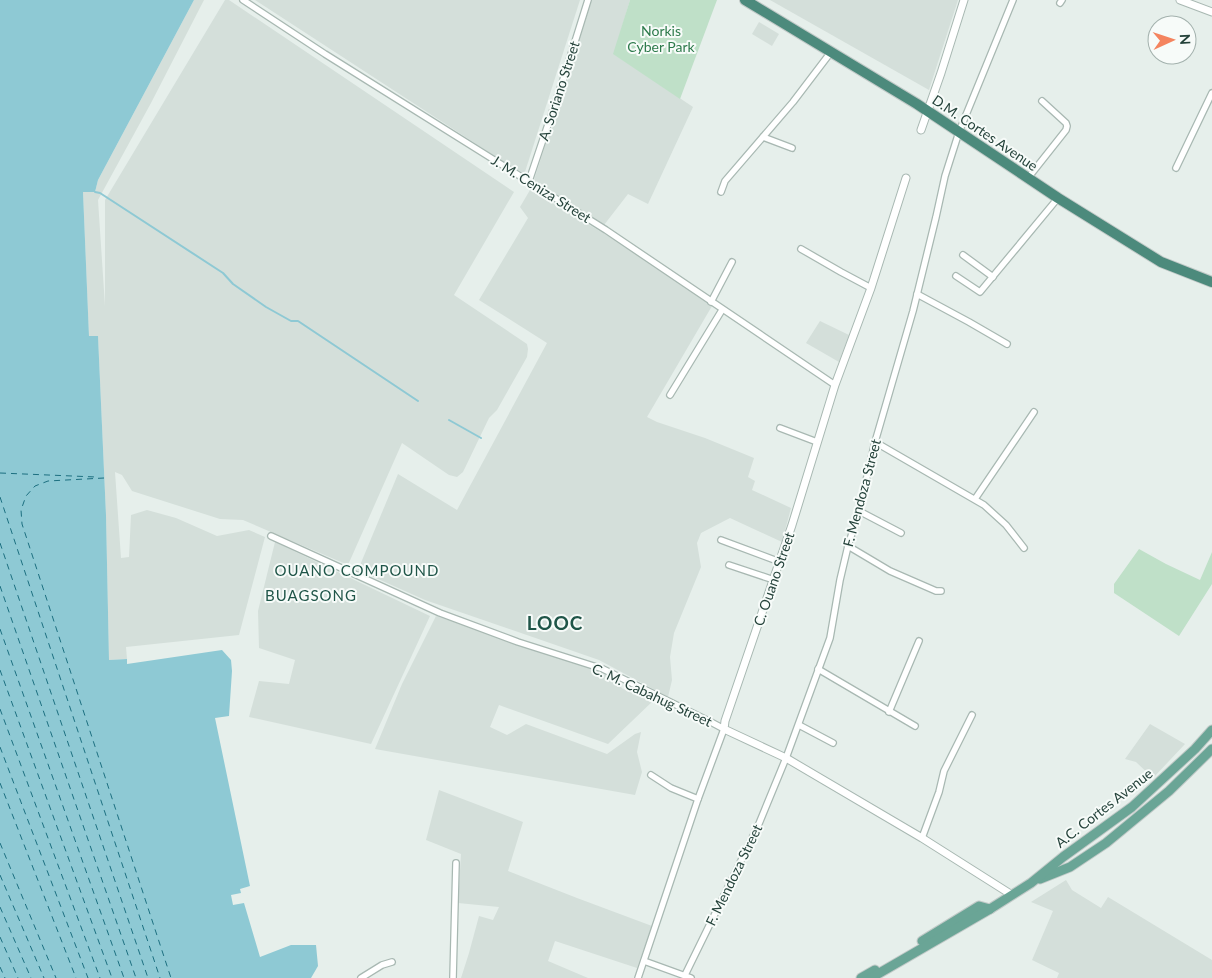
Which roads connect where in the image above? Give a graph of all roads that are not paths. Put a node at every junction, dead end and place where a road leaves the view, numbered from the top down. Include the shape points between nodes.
1 (243, 0) edge
2 (588, 0) edge
3 (745, 0) edge
4 (964, 0) edge
5 (1013, 0) edge
6 (1180, 0) edge
7 (1212, 12) edge
8 (831, 52) junction
9 (1212, 93) edge
10 (1042, 101) dead end
11 (928, 112) junction
12 (922, 130) dead end
13 (959, 132) junction
14 (763, 137) junction
15 (792, 148) dead end
16 (1176, 168) dead end
17 (906, 178) dead end
18 (1028, 178) junction
19 (529, 181) junction
20 (721, 192) dead end
21 (1058, 198) junction
22 (802, 249) dead end
23 (963, 255) dead end
24 (732, 262) dead end
25 (956, 276) dead end
26 (993, 277) junction
27 (1212, 282) edge
28 (871, 288) junction
29 (917, 294) junction
30 (711, 302) junction
31 (722, 310) junction
32 (1007, 344) dead end
33 (835, 385) junction
34 (670, 395) dead end
35 (1034, 412) dead end
36 (780, 428) dead end
37 (817, 442) junction
38 (875, 442) junction
39 (976, 500) junction
40 (858, 511) junction
41 (901, 533) dead end
42 (271, 536) dead end
43 (721, 540) dead end
44 (848, 546) junction
45 (1024, 548) dead end
46 (780, 562) junction
47 (729, 565) dead end
48 (774, 580) junction
49 (942, 592) dead end
50 (919, 641) dead end
51 (818, 669) junction
52 (889, 712) junction
53 (972, 715) dead end
54 (799, 725) junction
55 (915, 726) dead end
56 (724, 729) junction
57 (1212, 730) edge
58 (833, 743) dead end
59 (1212, 749) edge
60 (786, 758) junction
61 (650, 775) dead end
62 (698, 799) junction
63 (922, 838) junction
64 (456, 863) dead end
65 (1031, 883) junction
66 (1012, 895) junction
67 (990, 908) junction
68 (644, 961) junction
69 (392, 962) dead end
70 (688, 977) edge
71 (873, 977) edge
72 (361, 978) edge
73 (454, 978) edge
74 (638, 978) edge
75 (861, 978) edge

1 - 19 street, J. M. Ceniza Street
2 - 19 street, A. Soriano Street
3 - 8 highway, D.M. Cortes Avenue
4 - 11 street
5 - 13 street, F. Mendoza Street
6 - 7 street
8 - 11 highway, D.M. Cortes Avenue
8 - 14 street
9 - 16 street
10 - 18 street via 1067,126
11 - 12 street
11 - 13 highway, D.M. Cortes Avenue
13 - 18 highway, D.M. Cortes Avenue
13 - 29 street, F. Mendoza Street via 945,176
14 - 15 street
14 - 20 street via 725,181
17 - 28 street, C. Ouano Street
18 - 21 highway, D.M. Cortes Avenue
19 - 30 street, J. M. Ceniza Street
21 - 26 street
21 - 27 highway, D.M. Cortes Avenue via 1161,262
22 - 28 street
23 - 26 street
24 - 30 street
25 - 26 street via 980,292
28 - 33 street, C. Ouano Street
29 - 32 street
29 - 38 street, F. Mendoza Street
30 - 31 street, J. M. Ceniza Street
31 - 33 street, J. M. Ceniza Street
31 - 34 street
33 - 37 street, C. Ouano Street
35 - 39 street
36 - 37 street
37 - 46 street, C. Ouano Street
38 - 39 street
38 - 40 street, F. Mendoza Street
39 - 45 street via 1006,525
40 - 41 street
40 - 44 street, F. Mendoza Street
42 - 56 street, C. M. Cabahug Street via 440,613 603,670
43 - 46 street
44 - 49 street via 890,571
44 - 51 street, F. Mendoza Street via 830,638
46 - 48 street, C. Ouano Street
47 - 48 street
48 - 56 street, C. Ouano Street
50 - 52 street
51 - 52 street
51 - 54 street, F. Mendoza Street
52 - 55 street
53 - 63 street via 944,771
54 - 58 street
54 - 60 street, F. Mendoza Street
56 - 60 street, C. M. Cabahug Street
56 - 62 street, C. Ouano Street
57 - 65 main road, A.C. Cortes Avenue via 1132,807
59 - 65 main road, A.C. Cortes Avenue via 1169,791 1106,843 1070,867
60 - 63 street, C. M. Cabahug Street
60 - 70 street, F. Mendoza Street
61 - 62 street
62 - 68 street, C. Ouano Street
63 - 66 street, C. M. Cabahug Street
64 - 73 street
65 - 66 main road, A.C. Cortes Avenue
66 - 67 main road, A.C. Cortes Avenue
67 - 71 main road, A.C. Cortes Avenue
67 - 75 main road via 979,906
68 - 70 street
68 - 74 street, C. Ouano Street
69 - 72 street

